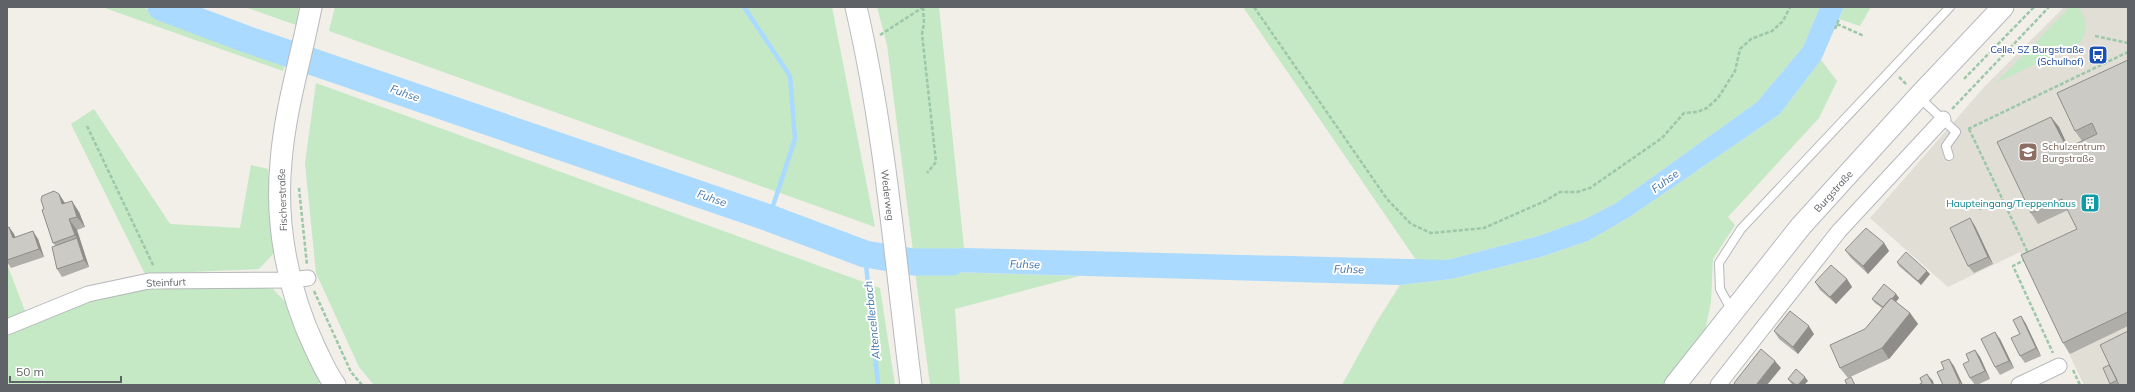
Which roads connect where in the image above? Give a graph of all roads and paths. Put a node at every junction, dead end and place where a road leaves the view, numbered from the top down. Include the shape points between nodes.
1 (856, 7) edge
2 (922, 7) edge
3 (1254, 7) edge
4 (1790, 7) edge
5 (1950, 7) edge
6 (2003, 7) edge
7 (2034, 7) edge
8 (2049, 7) edge
9 (310, 15) edge
10 (1839, 19) dead end
11 (1837, 24) junction
12 (1835, 29) dead end
13 (1864, 36) dead end
14 (2095, 36) dead end
15 (2128, 43) edge
16 (865, 46) junction
17 (2128, 52) edge
18 (1964, 79) dead end
19 (1919, 96) junction
20 (1943, 119) junction
21 (87, 126) dead end
22 (1969, 129) junction
23 (1956, 132) junction
24 (1949, 156) dead end
25 (927, 174) dead end
26 (298, 184) dead end
27 (2002, 200) junction
28 (1979, 209) dead end
29 (2037, 254) edge
30 (2030, 257) junction
31 (299, 279) junction
32 (160, 281) junction
33 (1732, 311) junction
34 (7, 327) edge
35 (2059, 366) junction
36 (335, 385) edge
37 (362, 385) edge
38 (911, 385) edge
39 (1675, 385) edge
40 (1718, 385) edge
41 (2019, 385) edge
42 (2080, 385) edge

1 - 16 street, Wederweg
2 - 16 path
2 - 25 path via 922,34 936,162
3 - 4 path via 1387,199 1411,224 1431,233 1484,228 1560,192 1577,192 1590,188 1662,138 1684,113 1707,108 1718,98 1735,72 1740,49 1751,39 1778,26
5 - 33 lane via 1741,229 1719,263 1720,289
6 - 19 street, Burgstraße
7 - 18 path
8 - 20 path
9 - 31 street, Fischerstraße via 293,84 280,162 281,218
10 - 11 path
11 - 12 path
11 - 13 path
14 - 15 path
16 - 38 street, Wederweg via 887,183
17 - 22 path
19 - 20 lane
19 - 33 street, Burgstraße via 1801,226
20 - 23 lane
20 - 40 street via 1839,231
21 - 32 path
22 - 23 path
22 - 27 path
23 - 24 lane via 1946,146
26 - 31 path
27 - 28 path
27 - 30 path
29 - 30 path
30 - 35 path via 2013,266
31 - 32 street, Steinfurt
31 - 36 street, Fischerstraße via 306,329 328,376
31 - 37 path via 351,372
32 - 34 street, Steinfurt via 88,294
33 - 39 street, Burgstraße
35 - 41 street
35 - 42 path via 2071,366

